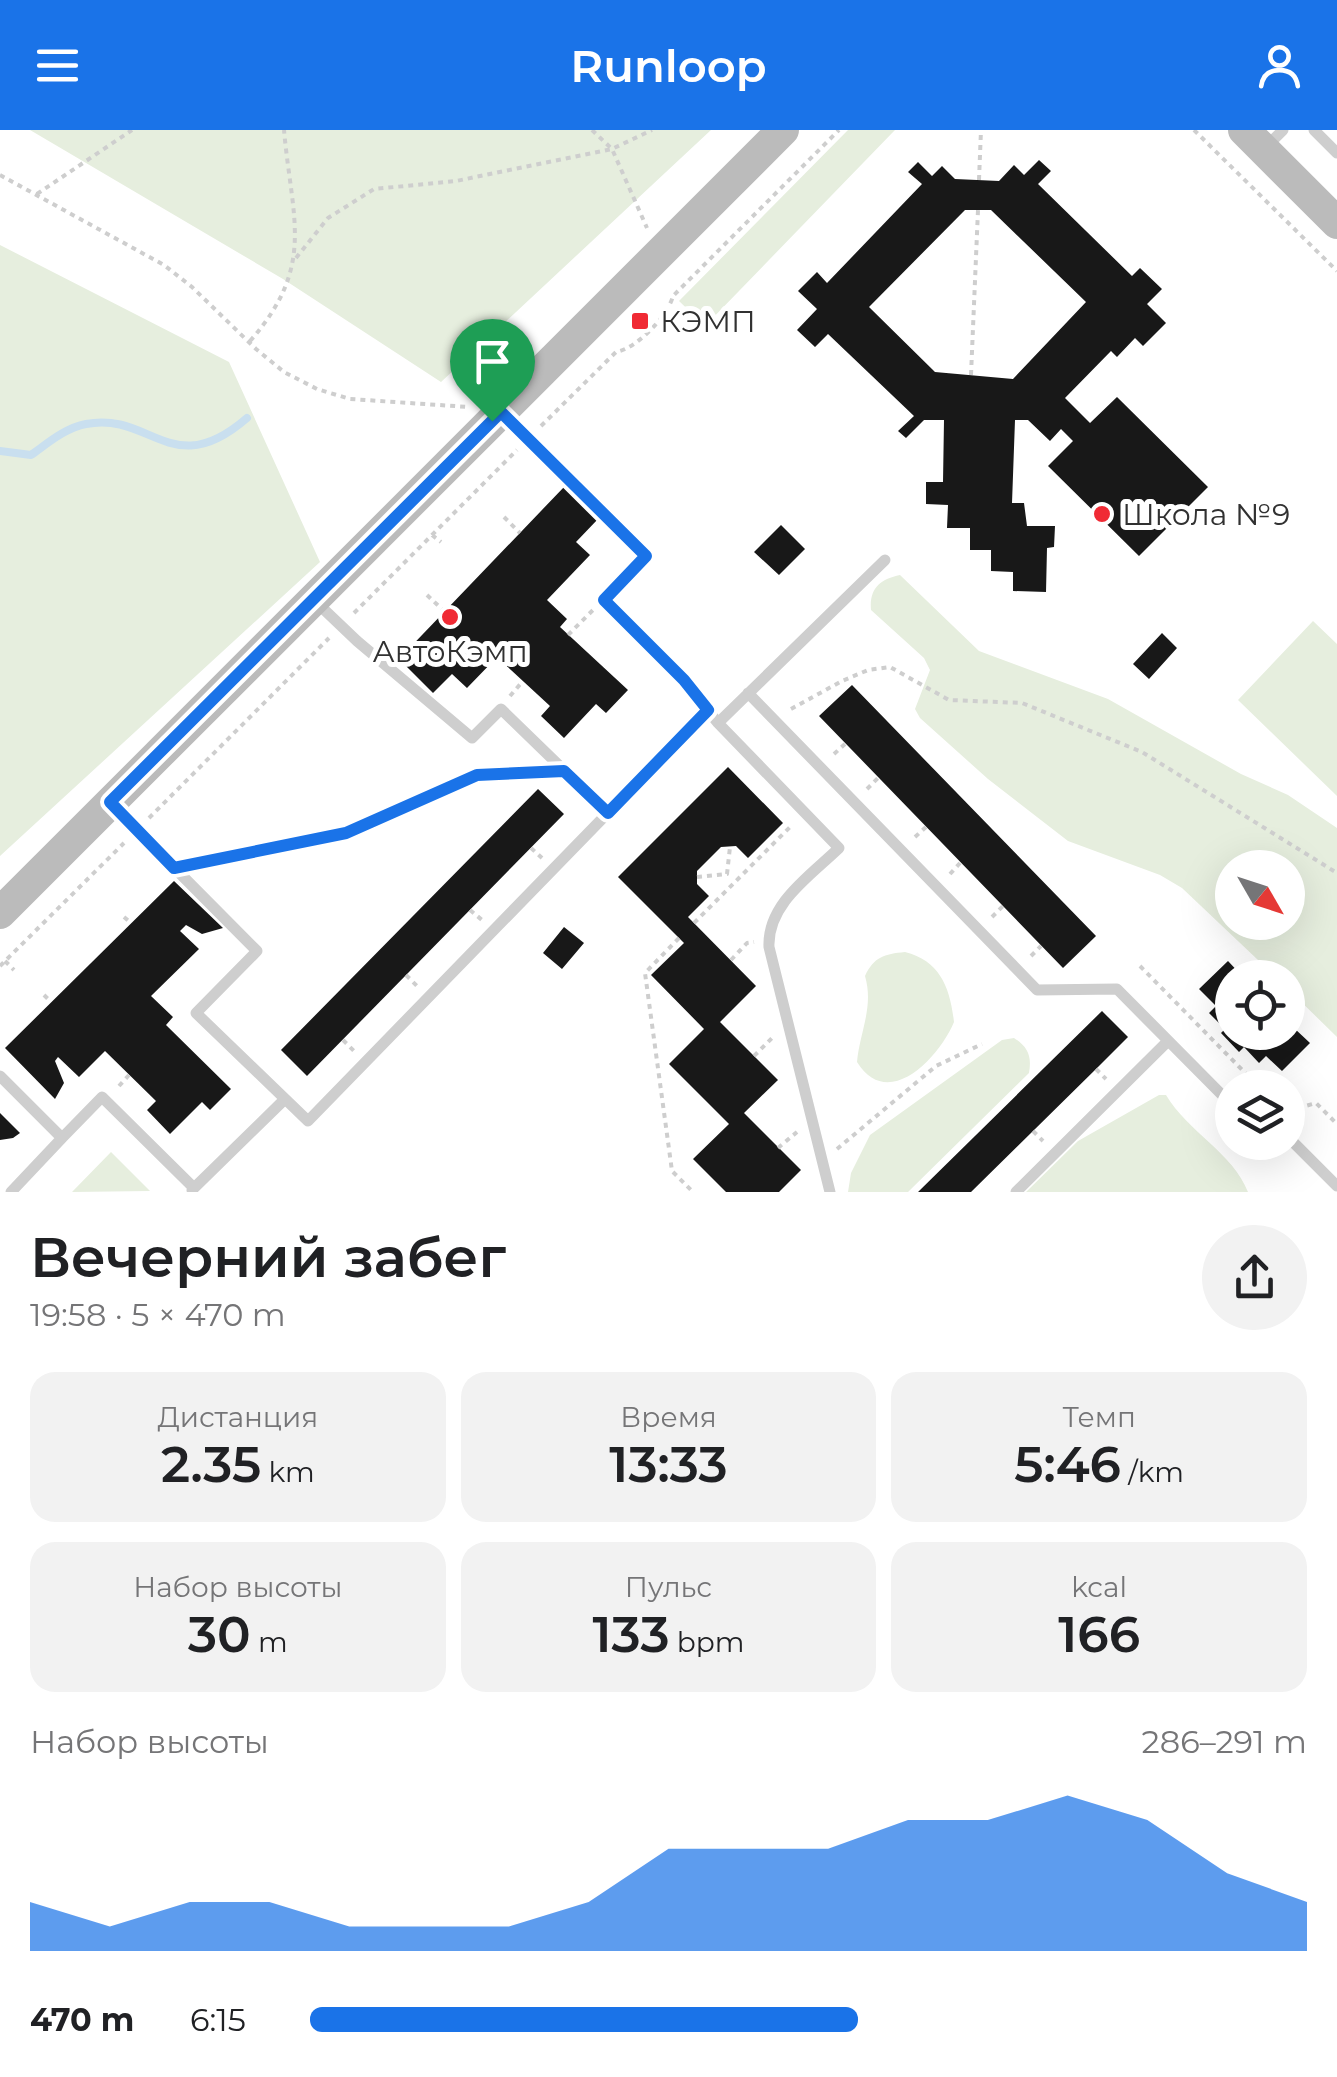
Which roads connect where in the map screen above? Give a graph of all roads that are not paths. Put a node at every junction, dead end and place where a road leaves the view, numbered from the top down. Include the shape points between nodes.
1 (783, 130) edge
2 (1314, 130) edge
3 (1263, 136) edge
4 (1337, 153) edge
5 (1337, 223) edge
6 (497, 416) junction
7 (884, 560) dead end
8 (314, 599) junction
9 (748, 693) junction
10 (708, 710) junction
11 (718, 723) junction
12 (110, 802) junction
13 (608, 813) junction
14 (0, 913) edge
15 (1168, 1041) junction
16 (0, 1076) edge
17 (1215, 1089) edge
18 (285, 1099) junction
19 (62, 1138) junction
20 (1305, 1154) edge
21 (1337, 1186) edge
22 (192, 1190) edge
23 (11, 1192) edge
24 (830, 1192) edge
25 (1016, 1192) edge

1 - 6 street
2 - 4 lane
3 - 5 street
6 - 8 street
6 - 10 lane via 646,556 604,600
7 - 9 lane
8 - 12 street
8 - 13 lane via 472,738 500,709
9 - 11 lane
9 - 15 lane via 1037,990 1117,989
10 - 11 lane
10 - 13 lane
11 - 24 lane via 839,848 780,906 768,940
12 - 14 street
12 - 18 lane via 257,951 196,1012
13 - 18 lane via 308,1121
15 - 17 lane
15 - 25 lane
16 - 19 lane
18 - 22 lane
19 - 22 lane via 102,1097
19 - 23 lane
20 - 21 lane

